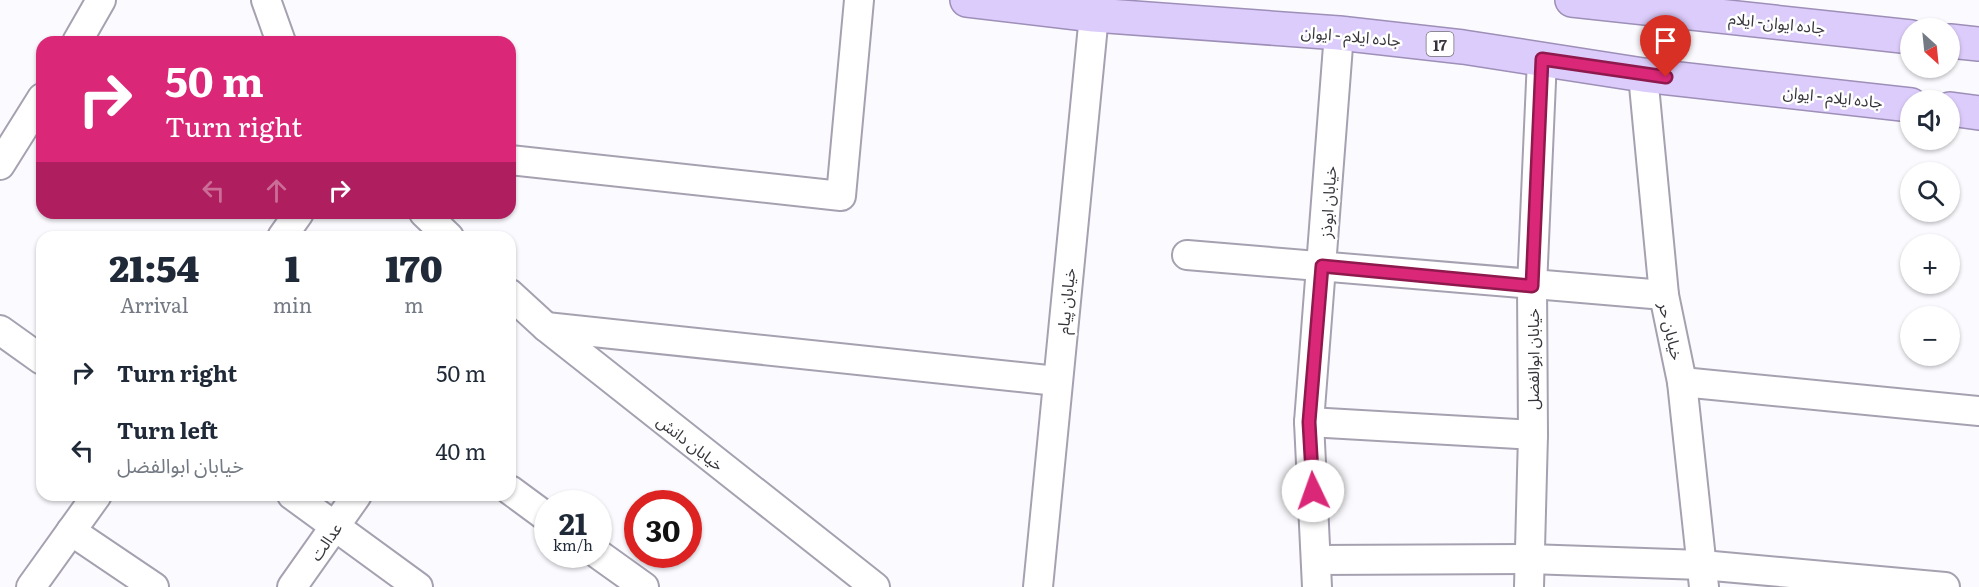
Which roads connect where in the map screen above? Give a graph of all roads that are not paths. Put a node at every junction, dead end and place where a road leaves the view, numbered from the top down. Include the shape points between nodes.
1 (101, 0) edge
2 (266, 0) edge
3 (859, 0) edge
4 (967, 0) edge
5 (1572, 0) edge
6 (1672, 5) edge
7 (1094, 15) junction
8 (1339, 33) junction
9 (80, 36) edge
10 (279, 36) edge
11 (1900, 36) edge
12 (1960, 42) edge
13 (1979, 44) edge
14 (1542, 59) junction
15 (1644, 75) junction
16 (1900, 104) edge
17 (36, 108) edge
18 (1960, 110) edge
19 (1979, 112) edge
20 (516, 161) edge
21 (0, 165) edge
22 (430, 219) edge
23 (443, 231) edge
24 (1187, 255) dead end
25 (1322, 266) junction
26 (1532, 286) junction
27 (1664, 295) junction
28 (516, 300) edge
29 (546, 327) junction
30 (0, 330) edge
31 (36, 356) edge
32 (1057, 381) junction
33 (1682, 382) junction
34 (1979, 411) edge
35 (1309, 422) junction
36 (1533, 435) junction
37 (516, 494) edge
38 (93, 501) edge
39 (301, 501) edge
40 (353, 501) edge
41 (534, 508) edge
42 (336, 525) junction
43 (71, 531) junction
44 (1529, 559) junction
45 (612, 564) edge
46 (1317, 573) edge
47 (1703, 576) edge
48 (31, 587) edge
49 (154, 587) edge
50 (292, 587) edge
51 (418, 587) edge
52 (644, 587) edge
53 (876, 587) edge
54 (1038, 587) edge
55 (1529, 587) edge
56 (1946, 587) edge

1 - 9 street
2 - 10 street
3 - 20 street via 842,196
4 - 7 highway, جاده ایلام - ایوان / 17
5 - 6 highway, جاده ایوان- ایلام
6 - 11 highway, جاده ایوان- ایلام
7 - 8 highway, جاده ایلام - ایوان / 17
7 - 32 street, خیابان پیام
8 - 14 highway, جاده ایلام - ایوان / 17
8 - 25 street, خیابان ابوذز
12 - 13 highway
14 - 15 highway, جاده ایلام - ایوان / 17
14 - 26 street, خیابان ابوالفضل
15 - 16 highway, جاده ایلام - ایوان / 17
15 - 27 street, خیابان حر
17 - 21 street
18 - 19 highway
22 - 23 street
24 - 25 street
25 - 26 street
25 - 35 street, خیابان ابوذز
26 - 27 street
26 - 36 street, خیابان ابوالفضل
27 - 33 street, خیابان حر
28 - 29 street, خیابان دانش
29 - 32 street
29 - 53 street, خیابان دانش
30 - 31 street
32 - 54 street, خیابان پیام
33 - 34 street
33 - 47 street, خیابان حر
35 - 36 street
35 - 46 street, خیابان ابوذز
36 - 44 street, خیابان ابوالفضل
37 - 41 street
38 - 43 street
39 - 42 street
40 - 42 street, عدالت
42 - 50 street, عدالت
42 - 51 street
43 - 48 street
43 - 49 street
44 - 46 street
44 - 47 street
44 - 55 street, خیابان ابوالفضل
45 - 52 street
47 - 56 street

